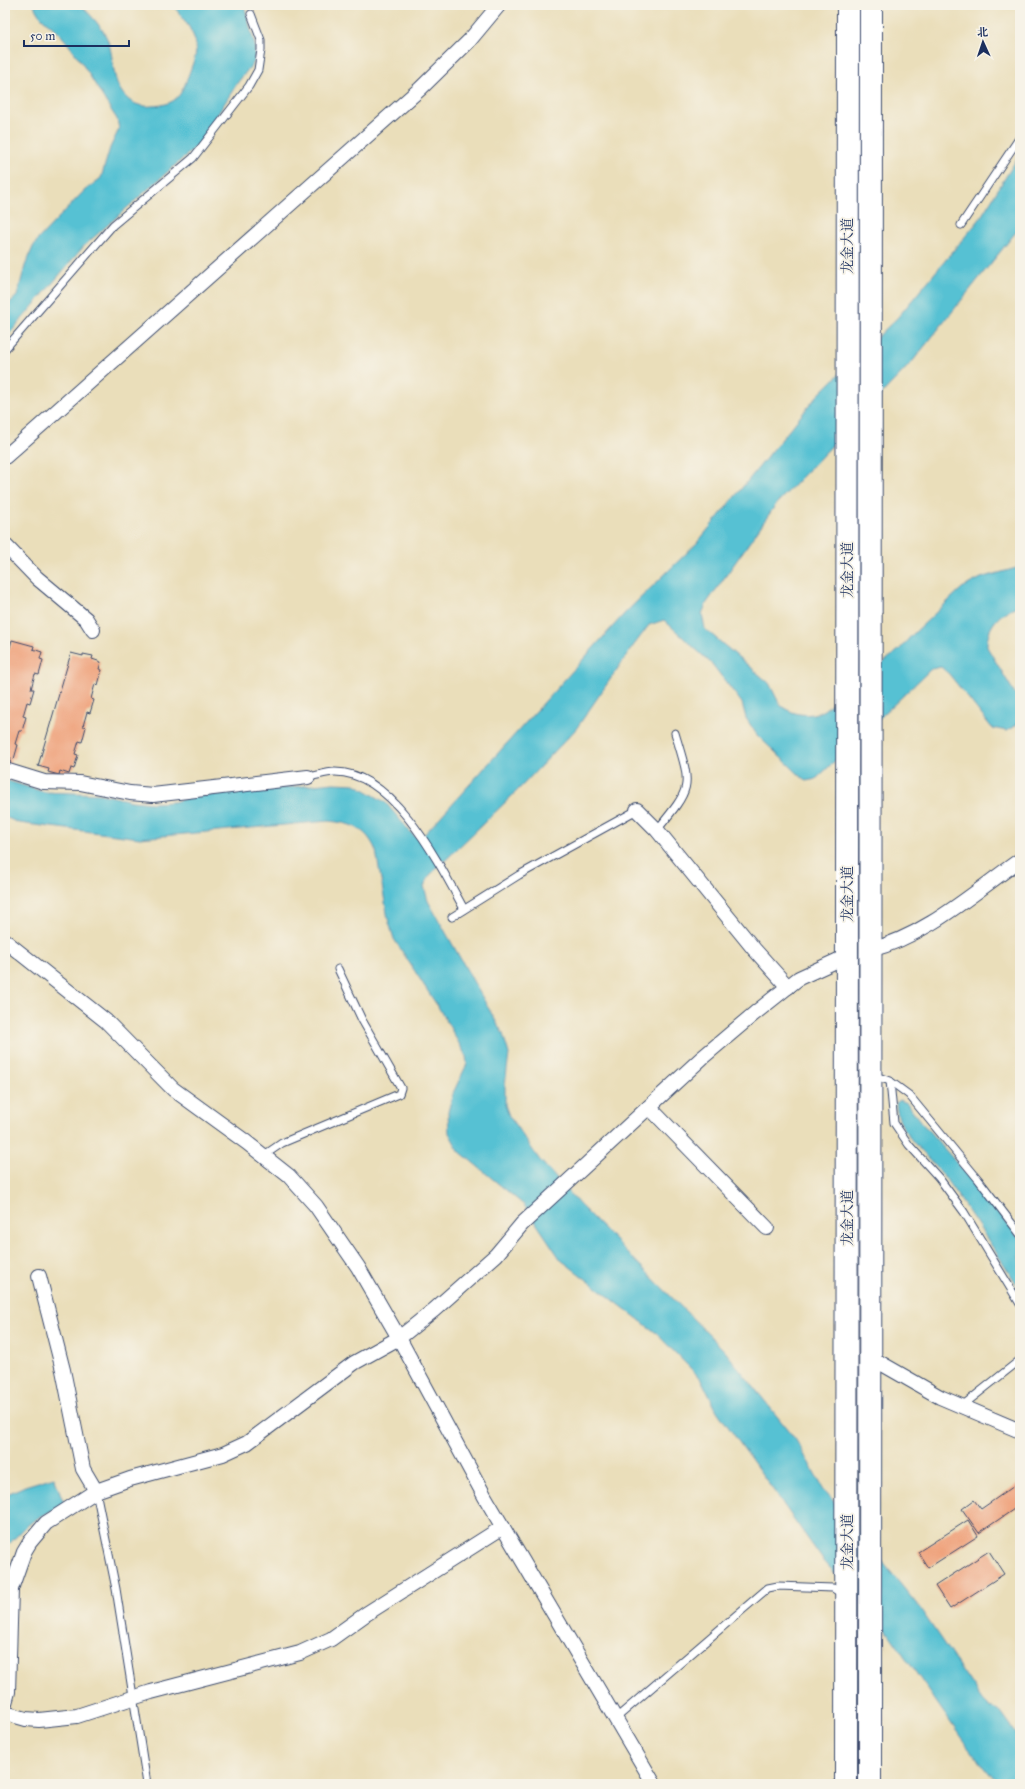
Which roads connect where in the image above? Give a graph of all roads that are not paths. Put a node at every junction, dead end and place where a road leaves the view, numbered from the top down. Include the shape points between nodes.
1 (499, 5) edge
2 (848, 5) edge
3 (871, 5) edge
4 (251, 14) dead end
5 (1020, 137) edge
6 (961, 225) dead end
7 (5, 348) edge
8 (5, 457) edge
9 (5, 545) edge
10 (94, 630) dead end
11 (675, 733) dead end
12 (5, 770) edge
13 (308, 777) joint
14 (637, 810) joint
15 (658, 830) junction
16 (1020, 860) edge
17 (464, 909) junction
18 (452, 917) dead end
19 (5, 941) edge
20 (870, 950) junction
21 (847, 956) junction
22 (338, 970) dead end
23 (788, 987) junction
24 (880, 1078) junction
25 (649, 1107) junction
26 (263, 1156) junction
27 (767, 1228) dead end
28 (1020, 1234) edge
29 (39, 1276) dead end
30 (1020, 1304) edge
31 (399, 1338) junction
32 (870, 1357) junction
33 (1020, 1360) edge
34 (961, 1407) junction
35 (1020, 1431) edge
36 (96, 1491) junction
37 (503, 1528) junction
38 (847, 1598) junction
39 (133, 1698) junction
40 (5, 1703) edge
41 (5, 1713) edge
42 (615, 1720) junction
43 (147, 1784) edge
44 (654, 1784) edge
45 (846, 1784) edge
46 (870, 1784) edge

1 - 8 street via 469,41 420,89
2 - 21 main road, 龙金大道
3 - 20 main road, 龙金大道
4 - 7 lane via 261,40 261,50 258,70 249,86 193,158 113,225
5 - 6 lane
9 - 10 street via 37,578 86,619
11 - 15 lane via 686,773 686,789 679,803
12 - 13 street via 44,782 80,783 153,795
13 - 17 lane via 334,772 356,777 367,781 400,808 419,834
14 - 15 street
14 - 17 lane via 519,875
15 - 23 street
16 - 20 street via 910,936
17 - 18 lane
19 - 26 street via 106,1021 174,1089
20 - 24 main road, 龙金大道
21 - 23 street via 800,978
21 - 38 main road, 龙金大道
22 - 26 lane via 362,1020 401,1088 399,1094 282,1143
23 - 25 street via 729,1035
24 - 28 lane via 909,1095
24 - 30 lane via 894,1123 964,1212
24 - 32 main road, 龙金大道
25 - 27 street
25 - 31 street via 522,1224 496,1255 468,1281
26 - 31 street via 289,1176 316,1206 358,1267
29 - 36 street via 83,1469
31 - 36 street via 354,1363 258,1436 241,1446 223,1454 130,1479
31 - 37 street
32 - 34 street
32 - 46 main road, 龙金大道
33 - 34 lane
34 - 35 street
36 - 39 lane via 116,1589
36 - 40 street via 46,1523 24,1552 11,1589 8,1692
37 - 39 street via 319,1645 300,1653
37 - 42 street
38 - 42 lane via 833,1588 768,1588 759,1593
38 - 45 main road, 龙金大道
39 - 41 street via 64,1718 26,1719
39 - 43 lane
42 - 44 street

